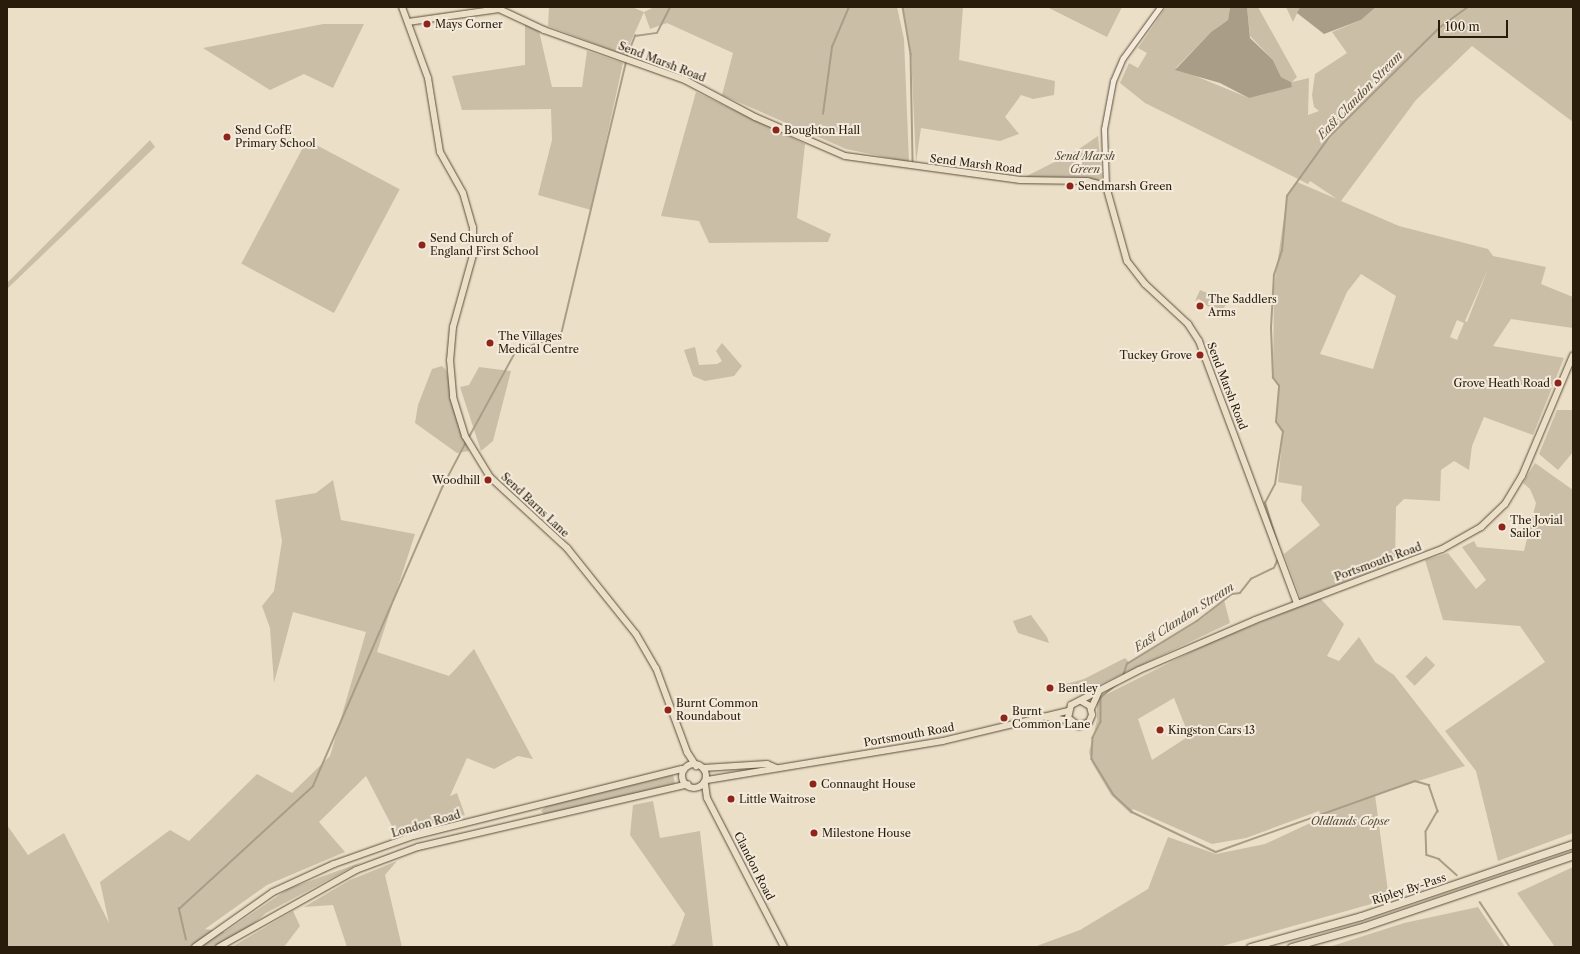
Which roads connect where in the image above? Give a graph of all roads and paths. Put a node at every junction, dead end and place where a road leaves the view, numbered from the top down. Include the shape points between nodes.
1 (402, 7) edge
2 (1160, 7) edge
3 (408, 22) junction
4 (1106, 186) junction
5 (1573, 355) edge
6 (1297, 603) junction
7 (1100, 690) junction
8 (1081, 701) junction
9 (1091, 709) junction
10 (1068, 711) junction
11 (1044, 717) junction
12 (1071, 721) junction
13 (687, 752) junction
14 (696, 766) junction
15 (684, 767) junction
16 (703, 768) junction
17 (776, 768) junction
18 (706, 782) junction
19 (688, 784) junction
20 (696, 787) junction
21 (706, 795) junction
22 (1573, 844) edge
23 (1573, 855) edge
24 (195, 947) edge
25 (219, 947) edge
26 (784, 947) edge
27 (1250, 947) edge
28 (1291, 947) edge

1 - 3 main road, Send Barns Lane
2 - 4 street via 1123,58 1113,81 1104,129
3 - 4 main road, Send Marsh Road via 499,8 544,30 685,80 755,117 845,156 1020,180 1087,181
3 - 13 main road, Send Barns Lane via 428,78 440,152 463,193 474,227 473,255 453,327 450,360 453,397 466,437 490,477 567,548 636,634 662,682
4 - 6 main road, Send Marsh Road via 1127,261 1145,284 1188,324 1199,341
5 - 6 main road, Portsmouth Road via 1522,476 1510,497 1487,522 1442,549
6 - 7 main road, Portsmouth Road via 1126,676
7 - 8 main road, Portsmouth Road
7 - 9 main road, Portsmouth Road
8 - 9 main road
8 - 10 main road, Portsmouth Road via 1073,703
9 - 12 main road, Portsmouth Road via 1091,719 1085,725 1079,726
10 - 11 main road, Portsmouth Road
10 - 12 main road
11 - 12 main road, Portsmouth Road
11 - 17 main road, Portsmouth Road via 943,741
13 - 14 main road, Send Barns Lane
13 - 15 main road, Send Barns Lane
14 - 15 main road
14 - 16 main road
15 - 19 main road via 680,777
15 - 24 main road, London Road via 414,836 334,864 273,892
16 - 17 main road, Portsmouth Road via 767,764
16 - 18 main road
17 - 18 main road, Portsmouth Road
18 - 20 main road
18 - 21 main road, Clandon Road
19 - 20 main road
19 - 25 main road, London Road via 418,847 356,870
20 - 21 main road, Clandon Road
21 - 26 main road, Clandon Road
22 - 27 highway, Ripley By-Pass via 1361,916
23 - 28 highway, Ripley By-Pass via 1373,923

